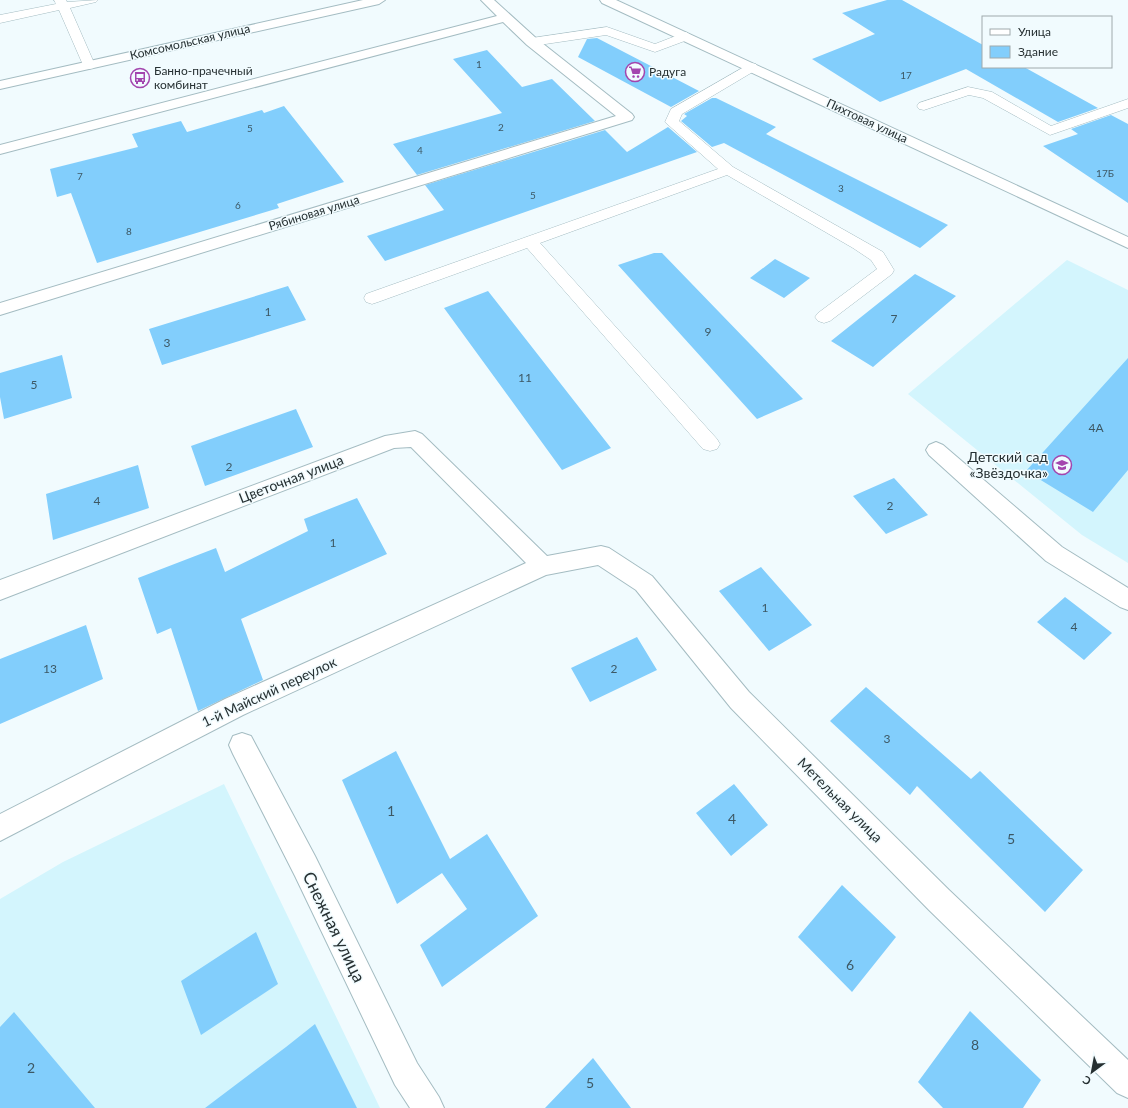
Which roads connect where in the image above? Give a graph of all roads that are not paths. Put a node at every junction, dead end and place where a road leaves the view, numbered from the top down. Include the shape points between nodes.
1 (92, 0) edge
2 (361, 0) edge
3 (379, 0) edge
4 (487, 0) edge
5 (606, 0) edge
6 (62, 3) edge
7 (345, 8) junction
8 (506, 17) junction
9 (0, 19) edge
10 (686, 36) junction
11 (532, 42) junction
12 (89, 64) junction
13 (751, 67) junction
14 (0, 85) edge
15 (1128, 103) edge
16 (924, 106) dead end
17 (0, 150) edge
18 (728, 170) junction
19 (530, 241) junction
20 (1128, 243) edge
21 (372, 298) dead end
22 (0, 309) edge
23 (824, 317) dead end
24 (710, 444) dead end
25 (936, 450) dead end
26 (544, 566) junction
27 (0, 590) edge
28 (1128, 600) edge
29 (242, 744) dead end
30 (0, 828) edge
31 (1128, 1082) edge
32 (428, 1108) edge

1 - 6 lane
2 - 7 street
3 - 7 street, Комсомольская улица
4 - 8 street
5 - 10 street, Пихтовая улица
6 - 9 lane
6 - 12 lane
7 - 12 street, Комсомольская улица
8 - 11 street
8 - 17 street
10 - 11 lane via 655,48 607,31
10 - 13 street, Пихтовая улица
11 - 22 street, Рябиновая улица via 627,117
12 - 14 street, Комсомольская улица
13 - 18 lane via 676,112 672,122
13 - 20 street, Пихтовая улица
15 - 16 lane via 1050,131 987,95 968,91
18 - 19 lane
18 - 23 lane via 877,256 886,270
19 - 21 lane
19 - 24 lane
25 - 28 street via 1054,554
26 - 27 street, Цветочная улица via 415,439 392,441
26 - 30 street, 1-й Майский переулок via 234,707
26 - 31 street, Метельная улица via 601,555 644,583 740,700 939,900
29 - 32 street, Снежная улица via 305,866 406,1074

